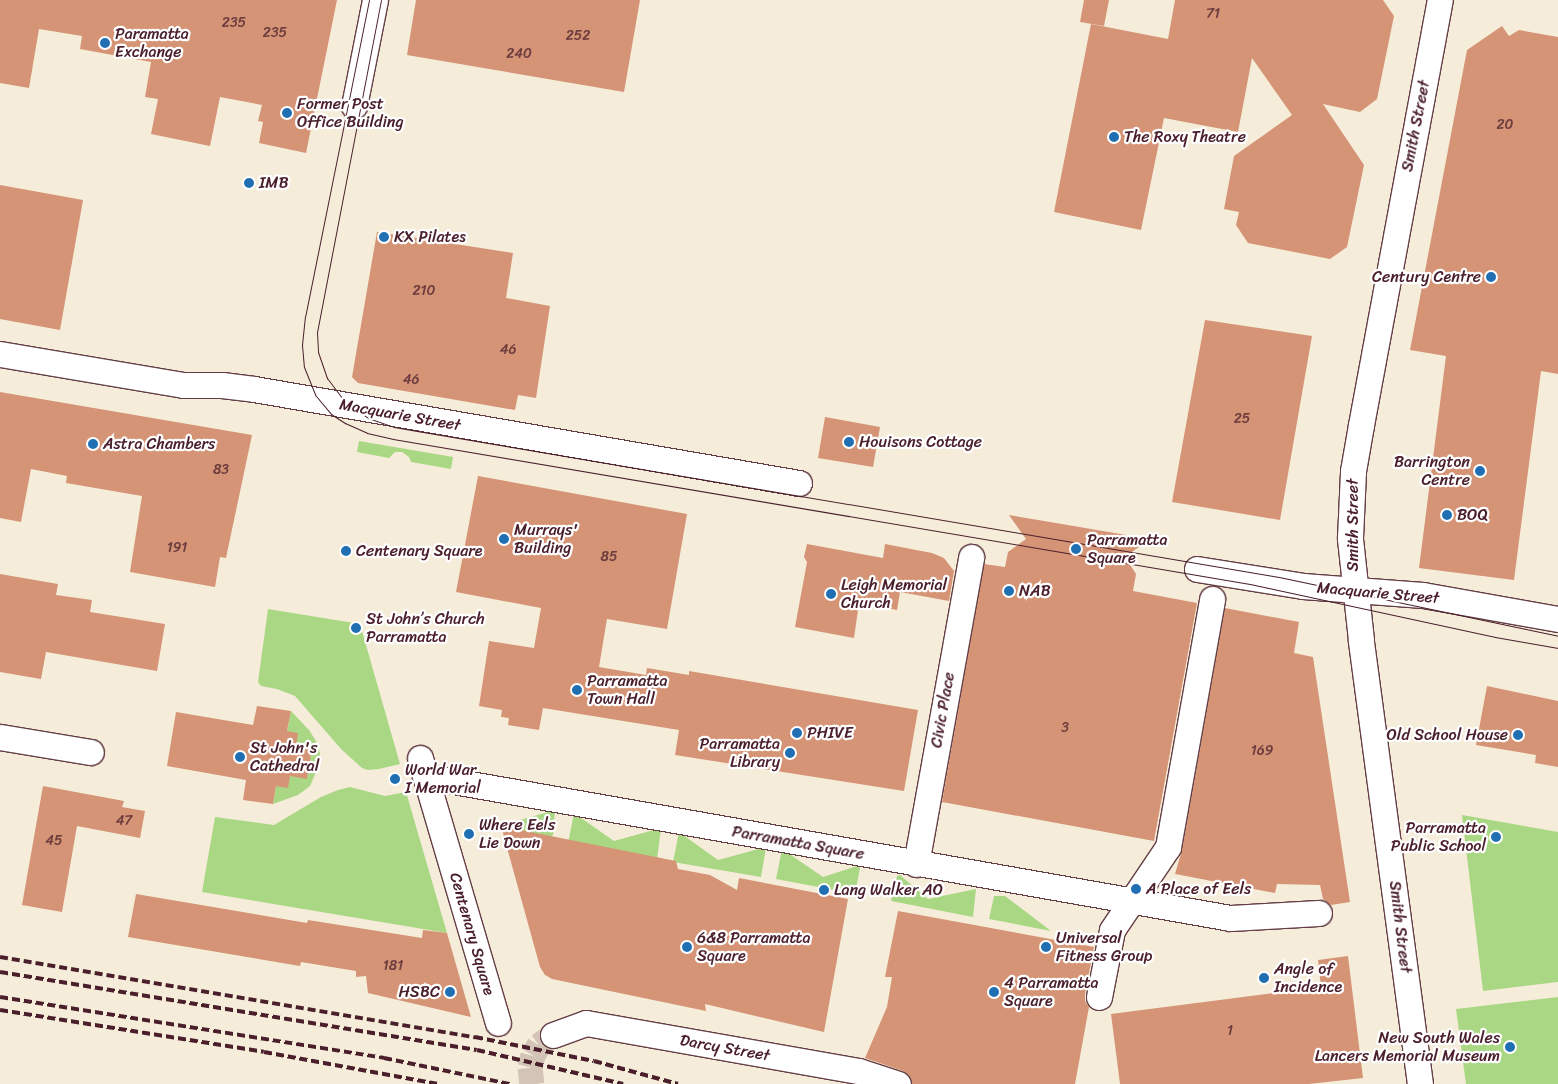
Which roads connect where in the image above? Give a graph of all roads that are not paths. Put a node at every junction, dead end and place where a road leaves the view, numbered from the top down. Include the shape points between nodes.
1 (375, 0) edge
2 (1440, 0) edge
3 (354, 106) dead end
4 (0, 354) edge
5 (799, 483) dead end
6 (971, 557) dead end
7 (1197, 569) dead end
8 (1354, 589) junction
9 (1212, 599) dead end
10 (1558, 619) edge
11 (0, 737) edge
12 (91, 752) dead end
13 (423, 767) joint
14 (916, 864) junction
15 (1132, 901) junction
16 (1319, 913) dead end
17 (1099, 997) dead end
18 (498, 1023) dead end
19 (553, 1035) tunnel mouth
20 (898, 1084) edge
21 (1420, 1084) edge

1 - 3 street
2 - 8 street, Smith Street via 1353,471 1350,538
4 - 5 street, Macquarie Street via 183,385 254,389
6 - 14 street, Civic Place
7 - 8 street, Macquarie Street via 1304,586
8 - 10 street, Macquarie Street via 1423,595
8 - 21 street, Smith Street
9 - 15 street via 1168,847
11 - 12 street
13 - 14 street, Parramatta Square
13 - 18 street, Centenary Square
14 - 15 street, Parramatta Square
15 - 16 street, Parramatta Square via 1230,918
15 - 17 street via 1112,930
19 - 20 street, Darcy Street via 586,1023 859,1071

